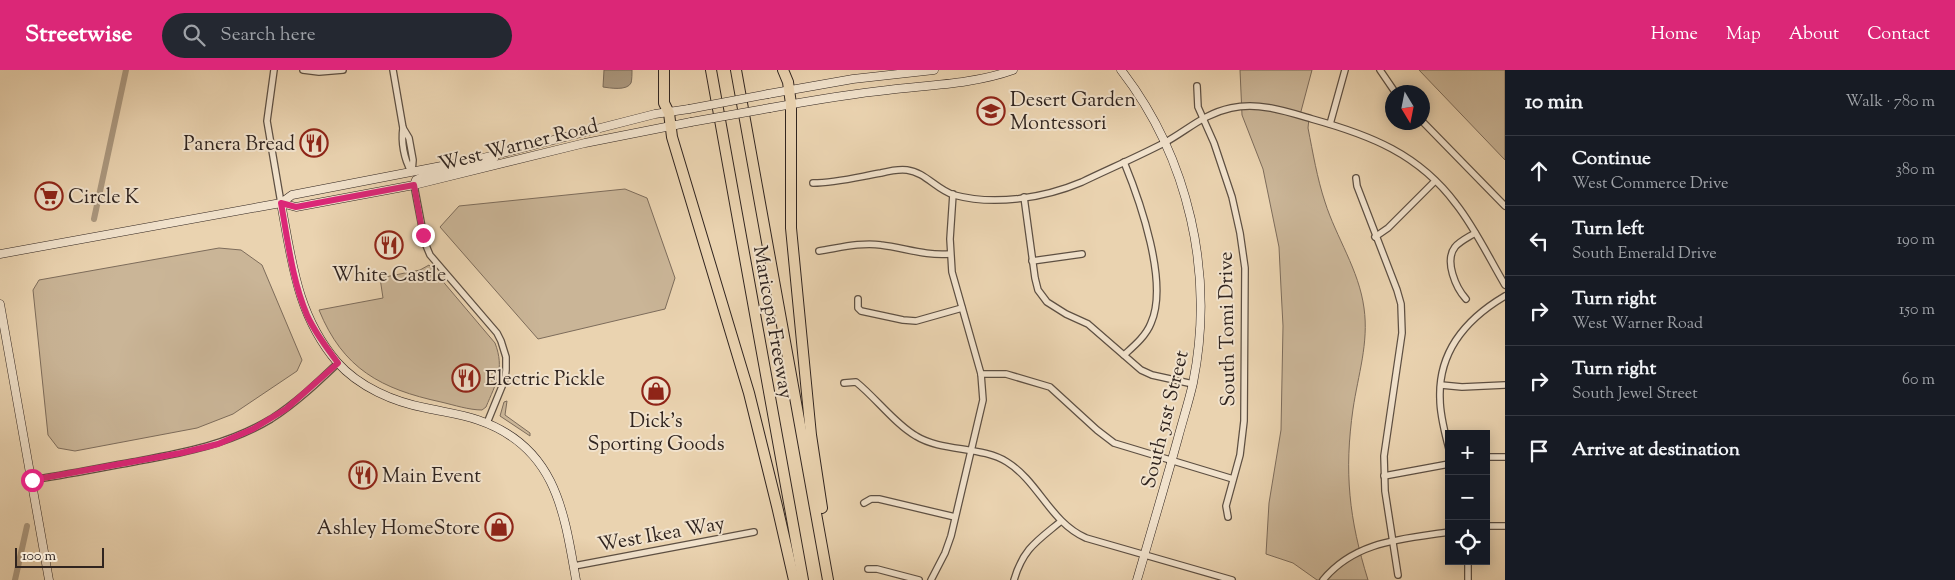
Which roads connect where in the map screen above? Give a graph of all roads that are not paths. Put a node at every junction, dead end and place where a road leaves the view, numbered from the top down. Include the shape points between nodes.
1 (274, 70) edge
2 (304, 70) edge
3 (344, 70) edge
4 (393, 70) edge
5 (664, 70) edge
6 (711, 70) edge
7 (736, 70) edge
8 (783, 70) edge
9 (934, 70) edge
10 (1013, 70) edge
11 (1121, 70) edge
12 (1345, 70) edge
13 (1380, 70) edge
14 (993, 72) edge
15 (1390, 85) edge
16 (1197, 86) dead end
17 (789, 90) junction
18 (791, 104) junction
19 (669, 113) junction
20 (1202, 118) junction
21 (1330, 124) junction
22 (671, 126) junction
23 (1430, 128) edge
24 (1165, 142) junction
25 (495, 155) junction
26 (1124, 162) junction
27 (412, 172) junction
28 (1356, 178) dead end
29 (1435, 181) junction
30 (812, 183) dead end
31 (414, 185) junction
32 (953, 194) junction
33 (1024, 197) junction
34 (281, 203) junction
35 (1505, 206) edge
36 (1475, 234) junction
37 (1375, 237) junction
38 (819, 251) dead end
39 (0, 254) edge
40 (950, 254) junction
41 (1082, 254) dead end
42 (1032, 261) junction
43 (1505, 285) edge
44 (1505, 296) edge
45 (858, 299) dead end
46 (1466, 299) dead end
47 (0, 304) edge
48 (962, 308) junction
49 (1124, 355) junction
50 (338, 363) junction
51 (981, 374) junction
52 (844, 383) dead end
53 (1193, 384) junction
54 (1441, 385) junction
55 (1505, 386) edge
56 (487, 423) junction
57 (1445, 430) edge
58 (971, 451) junction
59 (1490, 457) edge
60 (1505, 457) edge
61 (1172, 462) junction
62 (1445, 465) edge
63 (1384, 476) junction
64 (1233, 479) junction
65 (32, 480) junction
66 (864, 503) dead end
67 (955, 517) junction
68 (1228, 518) dead end
69 (1060, 522) junction
70 (1490, 526) edge
71 (1505, 526) edge
72 (754, 532) dead end
73 (1445, 533) edge
74 (1392, 540) junction
75 (1144, 554) junction
76 (1468, 565) edge
77 (574, 566) junction
78 (868, 569) dead end
79 (1398, 575) dead end
80 (49, 580) edge
81 (576, 580) edge
82 (794, 580) edge
83 (803, 580) edge
84 (828, 580) edge
85 (835, 580) edge
86 (919, 580) edge
87 (931, 580) edge
88 (1014, 580) edge
89 (1137, 580) edge
90 (1232, 580) edge
91 (1323, 580) edge
92 (1468, 580) edge

1 - 34 street via 267,121
2 - 3 street
4 - 27 street via 404,128 405,155
5 - 19 highway via 664,103
6 - 83 highway, Maricopa Freeway
7 - 84 highway, Maricopa Freeway
8 - 17 highway
9 - 17 main road, West Warner Road
10 - 14 main road, West Warner Road
11 - 24 main road, South 51st Street
12 - 21 street
13 - 15 street
14 - 18 main road, West Warner Road via 942,84
16 - 20 street, South Tomi Drive
17 - 18 highway
17 - 19 main road, West Warner Road, bridge
18 - 22 main road, West Warner Road, bridge
18 - 85 highway via 791,228 795,277 811,435
19 - 22 highway
19 - 25 main road, West Warner Road
20 - 21 street via 1231,108 1255,106
20 - 24 street
20 - 64 street, South Tomi Drive via 1232,197 1244,268 1244,421
21 - 29 street via 1368,136 1394,149
22 - 31 main road, West Warner Road via 585,143
22 - 82 highway via 748,393
23 - 35 street
24 - 26 street
24 - 53 main road, South 51st Street via 1189,210 1200,273 1201,316
25 - 27 main road, West Warner Road
25 - 31 main road via 484,163 422,177
26 - 33 street via 1069,187
26 - 49 street via 1144,217 1157,292 1151,324 1143,337
27 - 34 main road, West Warner Road via 292,195
28 - 37 street
29 - 36 street via 1455,202
29 - 37 street
30 - 32 street via 904,170 920,174
31 - 34 main road, West Warner Road via 296,207
31 - 56 street via 430,255 497,333 505,352 505,379
32 - 33 street via 990,199
32 - 40 street
33 - 42 street
34 - 39 main road, West Warner Road
34 - 50 main road via 303,305 315,330
36 - 43 street
36 - 46 street via 1455,247 1451,261
37 - 63 street via 1397,290 1402,319
38 - 40 street via 867,244 924,254
40 - 48 street
41 - 42 street
42 - 49 street via 1038,290 1046,302 1088,324
44 - 54 street via 1489,305 1459,334 1446,359
45 - 48 street via 861,311 903,320 924,320
47 - 65 main road
48 - 51 street
49 - 53 street via 1146,372
50 - 56 main road via 368,386 397,400
50 - 65 street via 286,409 253,429 218,444
51 - 58 street via 983,400
51 - 61 street via 1006,374 1050,387 1114,443
52 - 58 street via 856,382 916,436
53 - 61 main road, South 51st Street
54 - 55 street
54 - 57 street
56 - 77 main road via 519,442 543,468 562,506
58 - 67 street
58 - 69 street via 1000,459 1015,468
59 - 60 street
61 - 64 street
61 - 75 main road, South 51st Street
62 - 63 street
63 - 74 street
64 - 68 street, South Tomi Drive via 1226,506
65 - 80 main road
66 - 67 street via 879,499
67 - 87 street via 945,553
69 - 75 street via 1086,538
69 - 88 street via 1025,553
70 - 71 street
72 - 77 street, West Ikea Way
73 - 74 street
74 - 79 street
74 - 91 street via 1360,550
75 - 89 main road, South 51st Street
75 - 90 street
76 - 92 street
77 - 81 main road
78 - 86 street

